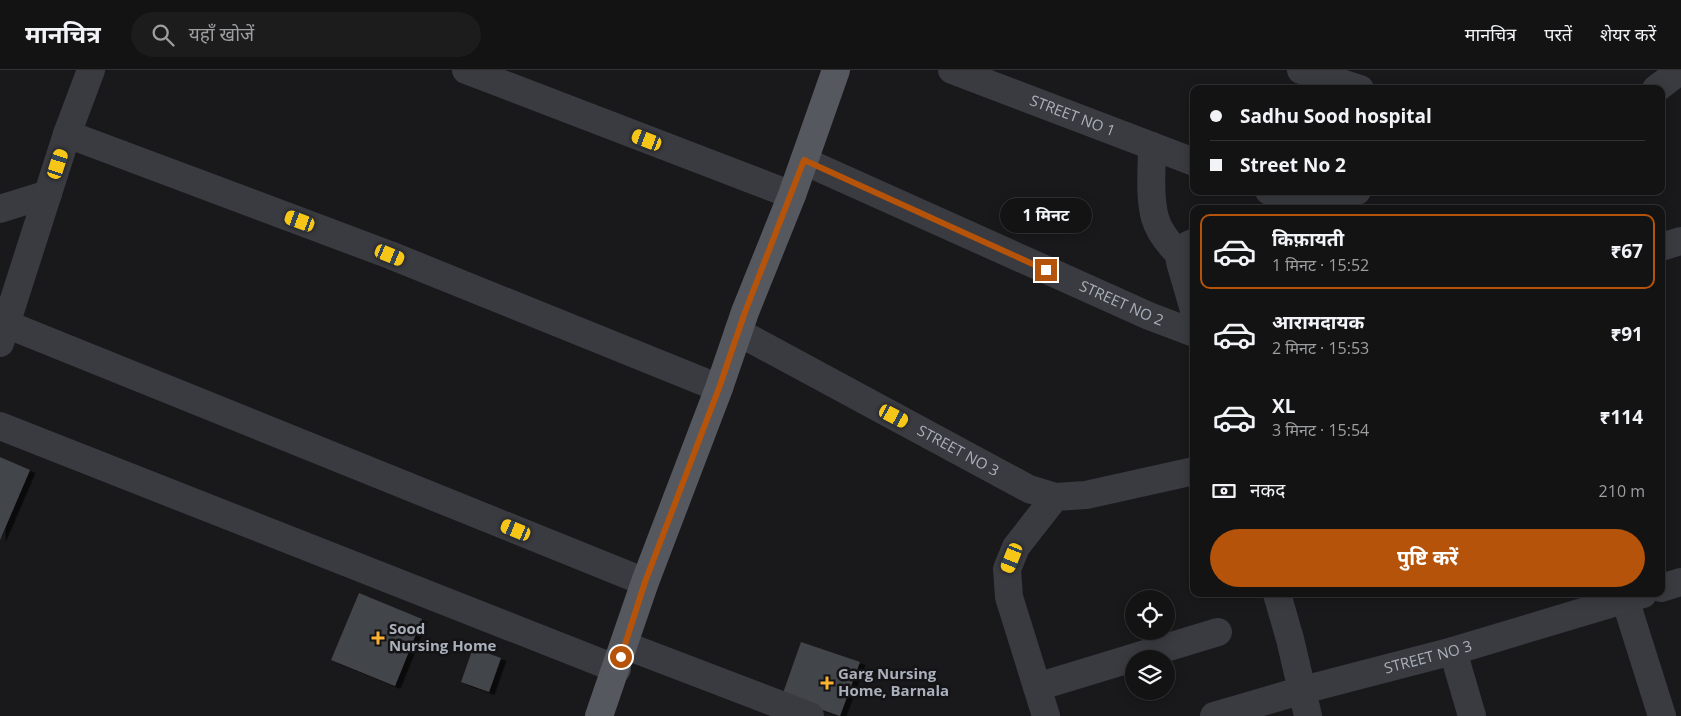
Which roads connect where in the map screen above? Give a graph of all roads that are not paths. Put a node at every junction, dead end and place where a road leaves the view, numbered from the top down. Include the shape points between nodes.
1 (91, 70) edge
2 (466, 70) edge
3 (836, 70) edge
4 (952, 70) edge
5 (1301, 70) edge
6 (1680, 70) edge
7 (1348, 85) edge
8 (1661, 85) edge
9 (67, 134) junction
10 (1152, 146) junction
11 (804, 160) junction
12 (1190, 160) edge
13 (48, 194) junction
14 (792, 195) junction
15 (1278, 195) edge
16 (1346, 195) edge
17 (1300, 205) edge
18 (1316, 205) edge
19 (0, 209) edge
20 (1681, 241) edge
21 (1665, 246) edge
22 (1186, 248) edge
23 (1190, 296) edge
24 (1190, 331) edge
25 (738, 332) junction
26 (3, 333) edge
27 (719, 388) junction
28 (0, 426) edge
29 (1190, 472) edge
30 (1055, 497) junction
31 (645, 582) junction
32 (1681, 582) edge
33 (1665, 587) edge
34 (1278, 597) edge
35 (1631, 597) edge
36 (1634, 597) edge
37 (1218, 632) dead end
38 (1453, 651) junction
39 (621, 657) junction
40 (1037, 687) junction
41 (1303, 690) junction
42 (600, 716) edge
43 (810, 716) edge
44 (1046, 716) edge
45 (1214, 716) edge
46 (1308, 716) edge
47 (1472, 716) edge
48 (1662, 716) edge

1 - 9 street
2 - 14 street
3 - 11 main road
4 - 10 street, STREET NO 1
5 - 7 street
6 - 8 street
9 - 13 street
9 - 27 street via 390,255
10 - 12 street, STREET NO 1
10 - 22 street via 1155,218 1167,242
11 - 14 main road
11 - 24 street, STREET NO 2 via 1080,286
13 - 19 street
13 - 26 street
14 - 25 main road
15 - 17 street
16 - 18 street
20 - 21 street
22 - 23 street via 1180,262
25 - 27 main road
25 - 30 street, STREET NO 3 via 1029,489
26 - 31 street
27 - 31 main road
28 - 39 street
29 - 30 street, STREET NO 3 via 1086,495
30 - 40 street via 1016,547 1007,569 1009,597
31 - 39 main road
32 - 33 street
34 - 41 street
35 - 38 street, STREET NO 3
36 - 48 street
37 - 40 street
38 - 41 street, STREET NO 3
38 - 47 street
39 - 42 main road
39 - 43 street
40 - 44 street
41 - 45 street, STREET NO 3
41 - 46 street

